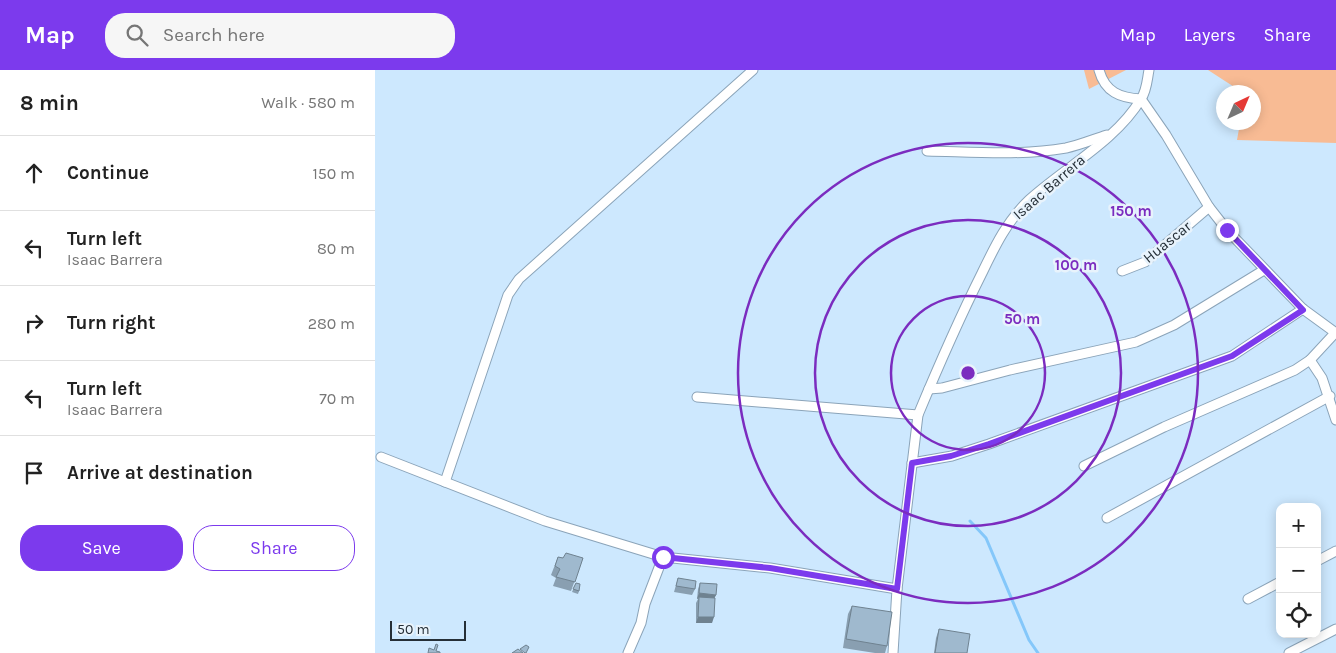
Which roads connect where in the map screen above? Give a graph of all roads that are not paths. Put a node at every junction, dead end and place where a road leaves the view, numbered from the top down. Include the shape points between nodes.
1 (753, 70) edge
2 (1099, 70) edge
3 (1149, 70) edge
4 (1141, 99) junction
5 (1109, 134) junction
6 (927, 151) dead end
7 (1209, 207) junction
8 (1264, 270) junction
9 (1122, 271) dead end
10 (1303, 310) junction
11 (1336, 333) edge
12 (1310, 360) junction
13 (929, 389) junction
14 (1330, 396) junction
15 (697, 397) dead end
16 (918, 415) junction
17 (1336, 420) edge
18 (381, 457) dead end
19 (912, 463) junction
20 (1084, 466) dead end
21 (445, 482) junction
22 (1107, 518) dead end
23 (1336, 551) edge
24 (663, 557) junction
25 (1321, 559) edge
26 (1276, 584) edge
27 (897, 589) junction
28 (1248, 599) dead end
29 (1336, 629) edge
30 (628, 653) edge
31 (893, 653) edge
32 (1289, 653) edge

1 - 21 street via 519,279 508,295
2 - 4 street via 1104,84 1111,90 1124,98
3 - 4 street
4 - 5 street, Isaac Barrera
4 - 7 street
5 - 6 street via 1068,147 1041,151 995,154
5 - 13 street, Isaac Barrera via 1029,200 1007,224
7 - 8 street
7 - 9 street, Huascar via 1145,262
8 - 10 street
8 - 13 street via 1174,325 1135,342
10 - 11 street
10 - 19 street via 1232,356 989,444 951,456
11 - 12 street
12 - 14 street
12 - 20 street via 1295,370
13 - 16 street, Isaac Barrera
14 - 17 street
14 - 22 street
15 - 16 street
16 - 19 street, Isaac Barrera
18 - 21 street
19 - 27 street, Isaac Barrera
21 - 24 street via 545,520
23 - 25 street
24 - 27 street via 770,568
24 - 30 street
26 - 28 street
27 - 31 street, Isaac Barrera
29 - 32 street

